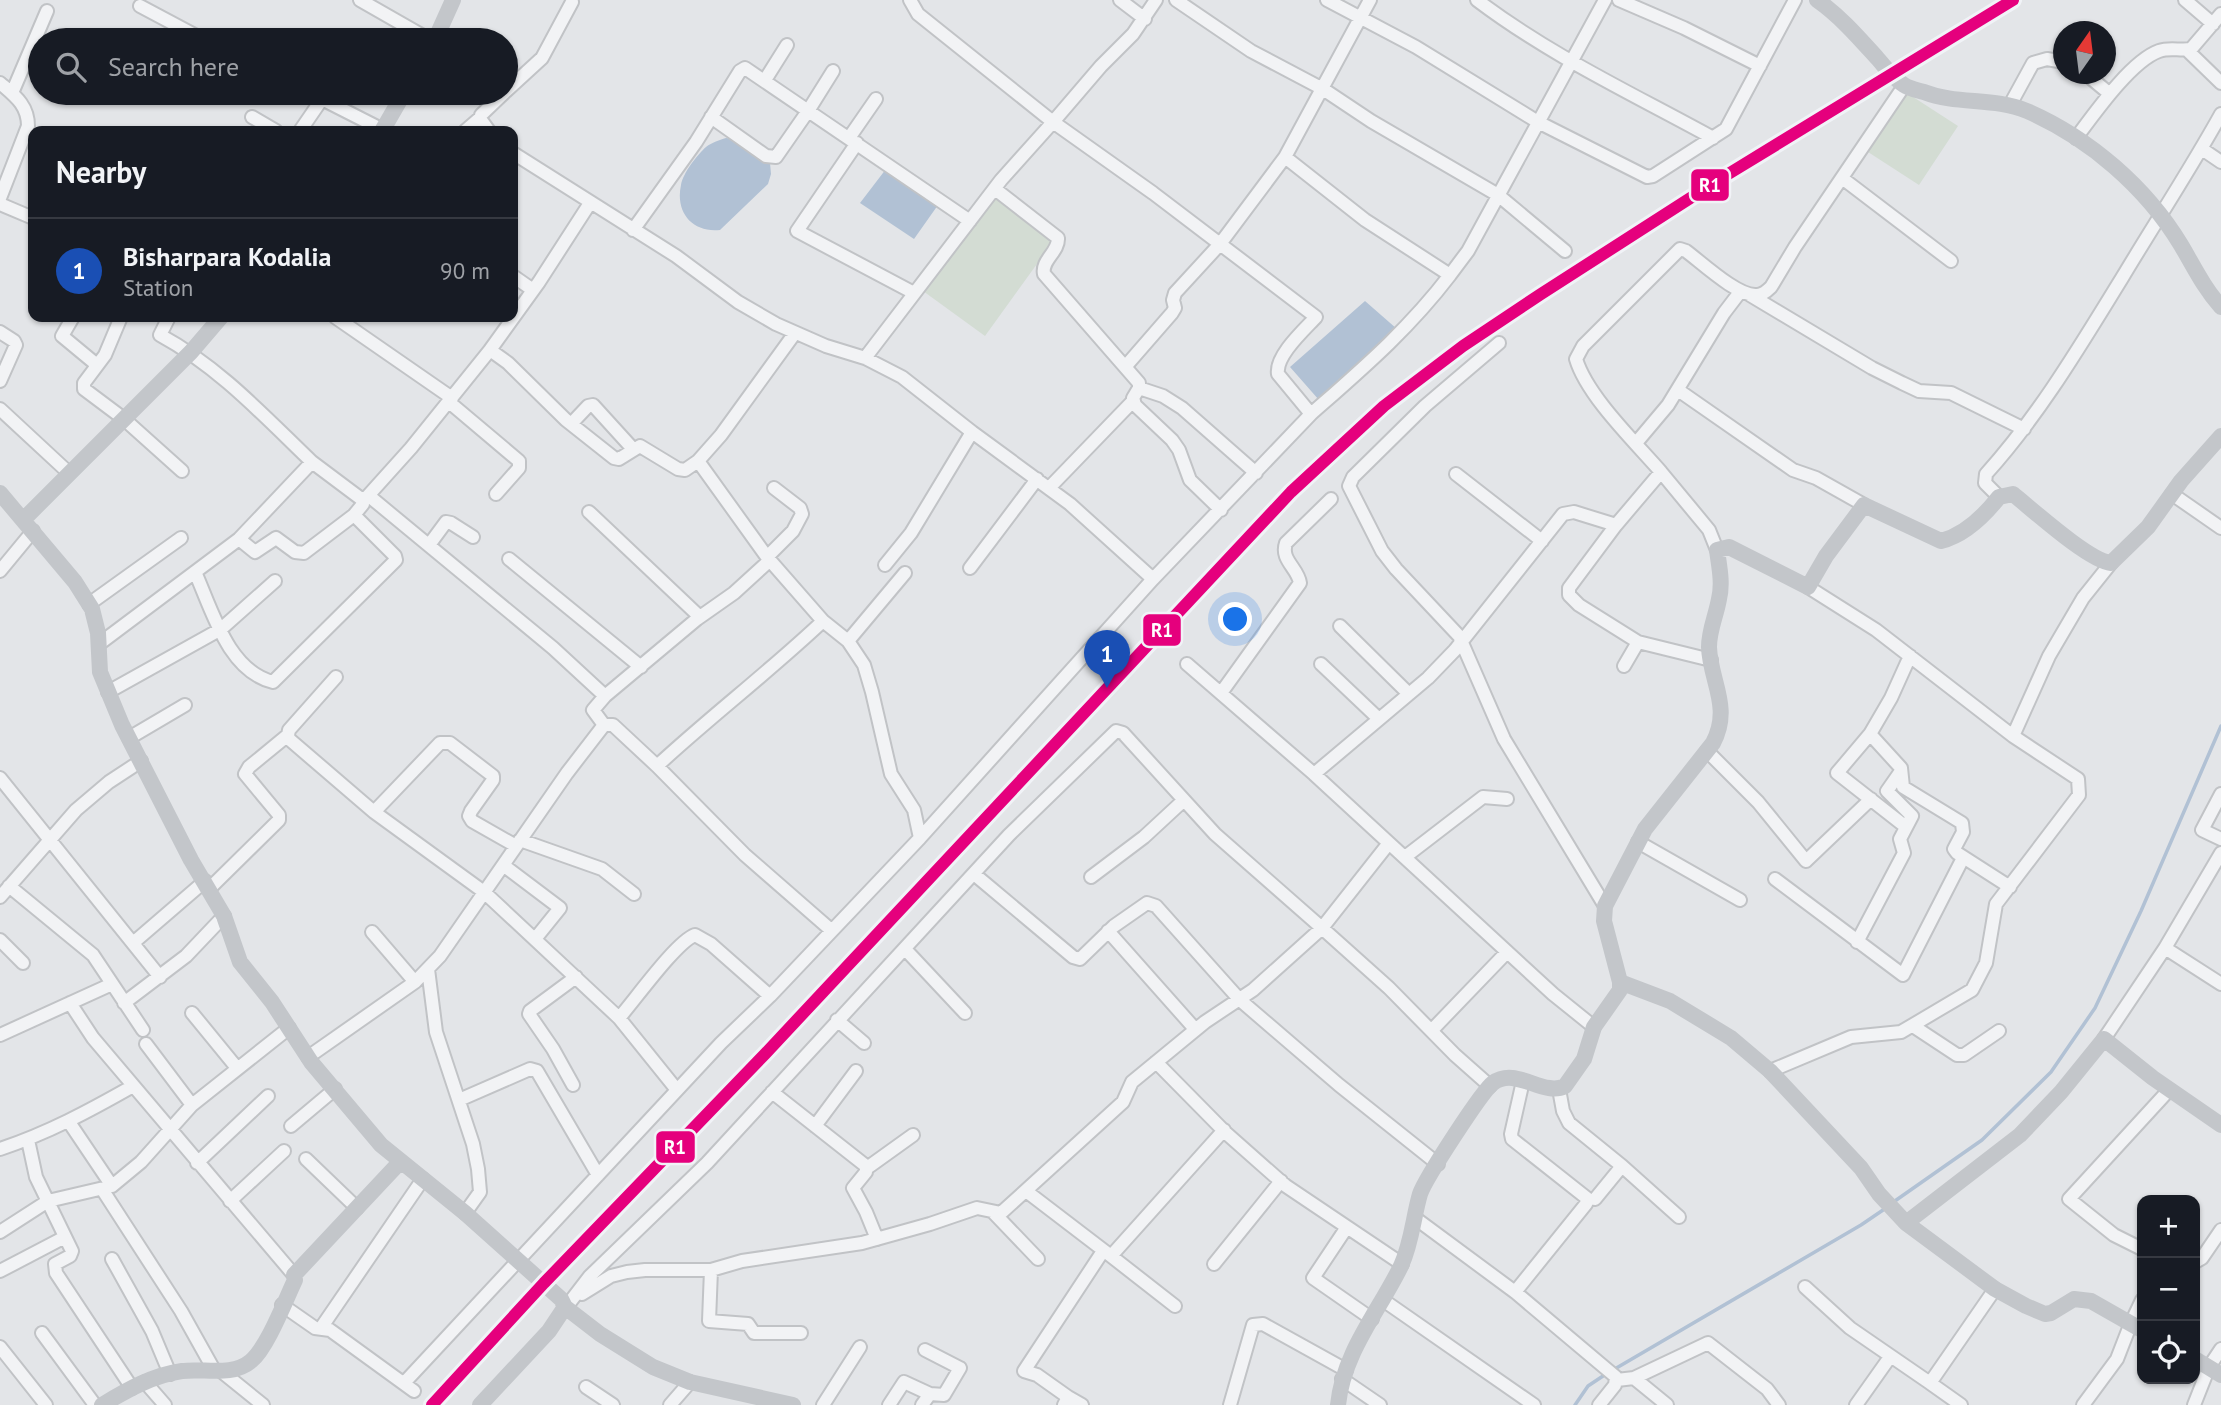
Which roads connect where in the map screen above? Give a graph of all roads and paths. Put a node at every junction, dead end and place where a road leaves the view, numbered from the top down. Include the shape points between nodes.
1 (360, 0) edge
2 (453, 0) edge
3 (910, 0) edge
4 (1120, 0) edge
5 (1156, 0) edge
6 (1177, 0) edge
7 (1327, 0) edge
8 (1370, 0) edge
9 (1477, 0) edge
10 (1605, 0) edge
11 (1619, 0) edge
12 (1795, 0) edge
13 (1817, 0) edge
14 (2185, 0) edge
15 (570, 1) edge
16 (140, 6) dead end
17 (1835, 6) edge
18 (47, 10) dead end
19 (1359, 16) junction
20 (1145, 19) junction
21 (2217, 19) edge
22 (39, 28) edge
23 (181, 28) edge
24 (411, 28) edge
25 (439, 28) edge
26 (787, 45) dead end
27 (2187, 50) junction
28 (28, 55) edge
29 (2053, 60) edge
30 (1570, 62) junction
31 (1760, 66) junction
32 (832, 71) dead end
33 (518, 78) edge
34 (765, 80) junction
35 (0, 83) edge
36 (2221, 83) edge
37 (2098, 84) edge
38 (1904, 86) junction
39 (1323, 89) junction
40 (12, 93) junction
41 (2110, 94) junction
42 (876, 99) dead end
43 (317, 105) edge
44 (336, 105) edge
45 (397, 105) edge
46 (490, 105) edge
47 (2010, 105) junction
48 (808, 111) junction
49 (2221, 114) edge
50 (252, 117) dead end
51 (711, 117) junction
52 (480, 118) junction
53 (1054, 122) junction
54 (1538, 122) junction
55 (28, 126) edge
56 (267, 126) edge
57 (303, 126) edge
58 (374, 126) edge
59 (386, 126) edge
60 (471, 126) edge
61 (486, 126) edge
62 (1713, 138) junction
63 (2076, 138) junction
64 (28, 140) edge
65 (853, 140) junction
66 (2202, 149) junction
67 (518, 156) edge
68 (1285, 157) junction
69 (2221, 162) edge
70 (1842, 178) junction
71 (1001, 182) junction
72 (1498, 195) junction
73 (0, 198) edge
74 (590, 203) junction
75 (0, 204) edge
76 (28, 216) edge
77 (2160, 216) junction
78 (970, 220) junction
79 (633, 230) junction
80 (1220, 244) junction
81 (1565, 251) dead end
82 (1951, 261) dead end
83 (1450, 275) junction
84 (518, 280) edge
85 (533, 290) junction
86 (914, 293) junction
87 (1745, 293) junction
88 (2221, 307) edge
89 (518, 311) edge
90 (70, 322) edge
91 (119, 322) edge
92 (166, 322) edge
93 (217, 322) edge
94 (342, 322) edge
95 (510, 322) edge
96 (0, 332) edge
97 (795, 333) junction
98 (1499, 343) dead end
99 (490, 350) junction
100 (191, 352) junction
101 (865, 358) junction
102 (97, 365) junction
103 (1125, 367) junction
104 (0, 381) edge
105 (1139, 388) junction
106 (1678, 390) junction
107 (451, 400) junction
108 (1133, 401) junction
109 (0, 409) edge
110 (1310, 416) junction
111 (124, 419) junction
112 (571, 424) junction
113 (2024, 429) junction
114 (972, 432) junction
115 (2221, 436) edge
116 (1636, 443) junction
117 (633, 449) junction
118 (698, 461) junction
119 (312, 462) junction
120 (182, 471) dead end
121 (1661, 472) junction
122 (69, 473) junction
123 (1256, 473) junction
124 (1456, 474) dead end
125 (1037, 479) junction
126 (774, 488) dead end
127 (1049, 488) junction
128 (0, 493) edge
129 (496, 494) dead end
130 (2172, 494) junction
131 (366, 497) junction
132 (1999, 497) junction
133 (1331, 499) dead end
134 (1864, 505) junction
135 (1221, 510) junction
136 (589, 512) dead end
137 (354, 515) junction
138 (28, 525) junction
139 (1616, 525) junction
140 (2221, 528) edge
141 (473, 537) dead end
142 (181, 538) dead end
143 (239, 539) junction
144 (1542, 541) junction
145 (429, 545) junction
146 (1717, 550) junction
147 (509, 559) dead end
148 (768, 559) junction
149 (2111, 563) junction
150 (885, 565) dead end
151 (970, 568) dead end
152 (0, 571) edge
153 (195, 572) junction
154 (905, 573) dead end
155 (1153, 579) junction
156 (275, 581) dead end
157 (1808, 587) junction
158 (89, 604) junction
159 (700, 617) junction
160 (822, 621) junction
161 (1340, 626) dead end
162 (221, 629) junction
163 (848, 641) junction
164 (1463, 642) junction
165 (1638, 642) junction
166 (99, 644) junction
167 (1910, 656) junction
168 (1711, 660) junction
169 (1187, 664) dead end
170 (1321, 664) dead end
171 (1624, 666) dead end
172 (641, 667) junction
173 (336, 677) dead end
174 (108, 692) junction
175 (1221, 693) junction
176 (1409, 694) junction
177 (605, 696) junction
178 (185, 705) dead end
179 (1379, 719) junction
180 (604, 724) junction
181 (1870, 734) junction
182 (288, 735) junction
183 (2012, 736) junction
184 (129, 738) junction
185 (1707, 751) junction
186 (141, 761) junction
187 (657, 766) junction
188 (1901, 771) junction
189 (1314, 774) junction
190 (0, 778) edge
191 (2221, 794) edge
192 (1507, 799) dead end
193 (1871, 799) junction
194 (1184, 800) junction
195 (374, 812) junction
196 (1906, 827) junction
197 (920, 838) junction
198 (2221, 839) edge
199 (50, 840) junction
200 (1638, 842) junction
201 (518, 843) junction
202 (1389, 843) junction
203 (2221, 853) edge
204 (1405, 858) junction
205 (1963, 858) junction
206 (503, 865) junction
207 (974, 874) junction
208 (1091, 877) dead end
209 (1775, 879) dead end
210 (207, 885) junction
211 (9, 886) junction
212 (2010, 887) junction
213 (484, 892) junction
214 (634, 894) dead end
215 (0, 897) edge
216 (1740, 900) dead end
217 (1605, 906) junction
218 (224, 916) junction
219 (1322, 928) junction
220 (831, 930) junction
221 (1108, 931) junction
222 (372, 932) dead end
223 (535, 939) junction
224 (0, 940) edge
225 (1857, 942) junction
226 (133, 943) junction
227 (2165, 948) junction
228 (905, 949) junction
229 (1507, 952) junction
230 (23, 963) dead end
231 (428, 969) junction
232 (160, 977) junction
233 (576, 977) junction
234 (415, 982) junction
235 (1620, 982) junction
236 (112, 984) junction
237 (2221, 984) edge
238 (770, 996) junction
239 (1240, 1000) junction
240 (70, 1003) junction
241 (124, 1003) junction
242 (192, 1013) dead end
243 (965, 1013) dead end
244 (619, 1018) junction
245 (837, 1020) junction
246 (1913, 1026) junction
247 (1594, 1027) junction
248 (289, 1028) junction
249 (1195, 1029) junction
250 (143, 1030) dead end
251 (1432, 1030) junction
252 (1998, 1031) dead end
253 (0, 1035) edge
254 (2104, 1039) junction
255 (864, 1042) dead end
256 (146, 1044) dead end
257 (308, 1057) junction
258 (1156, 1062) junction
259 (237, 1068) junction
260 (856, 1071) dead end
261 (1770, 1071) junction
262 (1523, 1081) junction
263 (573, 1085) dead end
264 (133, 1086) junction
265 (1490, 1086) junction
266 (335, 1089) junction
267 (1559, 1089) junction
268 (677, 1090) junction
269 (2169, 1090) junction
270 (772, 1092) junction
271 (268, 1096) dead end
272 (459, 1100) junction
273 (192, 1105) junction
274 (2218, 1117) edge
275 (69, 1122) junction
276 (291, 1126) dead end
277 (815, 1126) junction
278 (169, 1129) junction
279 (1223, 1130) junction
280 (913, 1135) dead end
281 (28, 1140) junction
282 (0, 1149) edge
283 (284, 1151) dead end
284 (306, 1159) dead end
285 (401, 1161) junction
286 (197, 1163) junction
287 (1438, 1164) junction
288 (1622, 1166) junction
289 (867, 1168) junction
290 (598, 1175) junction
291 (423, 1179) junction
292 (1281, 1181) junction
293 (106, 1188) junction
294 (1026, 1191) junction
295 (1595, 1199) dead end
296 (48, 1201) junction
297 (230, 1201) junction
298 (357, 1208) junction
299 (465, 1213) junction
300 (994, 1213) junction
301 (1679, 1217) dead end
302 (1415, 1218) junction
303 (1904, 1221) junction
304 (1347, 1227) junction
305 (2221, 1230) edge
306 (0, 1232) edge
307 (65, 1237) junction
308 (877, 1239) junction
309 (2137, 1246) edge
310 (1107, 1254) junction
311 (112, 1259) dead end
312 (519, 1259) junction
313 (1038, 1259) dead end
314 (2200, 1259) edge
315 (1214, 1264) dead end
316 (1402, 1264) junction
317 (0, 1270) edge
318 (712, 1270) junction
319 (294, 1275) junction
320 (1805, 1287) dead end
321 (1995, 1289) junction
322 (1515, 1292) junction
323 (1383, 1300) junction
324 (282, 1305) junction
325 (567, 1305) junction
326 (1175, 1306) dead end
327 (1372, 1319) junction
328 (2136, 1326) edge
329 (321, 1328) junction
330 (42, 1333) dead end
331 (801, 1333) dead end
332 (0, 1347) edge
333 (860, 1347) dead end
334 (2221, 1349) edge
335 (925, 1350) dead end
336 (1890, 1357) junction
337 (2208, 1367) edge
338 (217, 1370) junction
339 (170, 1374) junction
340 (1344, 1375) junction
341 (1633, 1378) junction
342 (1616, 1379) junction
343 (690, 1382) junction
344 (1930, 1383) junction
345 (139, 1385) junction
346 (586, 1387) dead end
347 (926, 1400) edge
348 (760, 1401) edge
349 (1066, 1401) edge
350 (46, 1405) edge
351 (95, 1405) edge
352 (102, 1405) edge
353 (165, 1405) edge
354 (263, 1405) edge
355 (480, 1405) edge
356 (613, 1405) edge
357 (670, 1405) edge
358 (793, 1405) edge
359 (823, 1405) edge
360 (890, 1405) edge
361 (1082, 1405) edge
362 (1230, 1405) edge
363 (1338, 1405) edge
364 (1380, 1405) edge
365 (1534, 1405) edge
366 (1599, 1405) edge
367 (1667, 1405) edge
368 (1779, 1405) edge
369 (1856, 1405) edge
370 (1961, 1405) edge
371 (2083, 1405) edge
372 (2194, 1405) edge

1 - 24 street
2 - 25 street
3 - 53 street via 918,14
4 - 20 street
5 - 20 street
6 - 39 street via 1251,51
7 - 19 street
8 - 19 street
9 - 30 street
10 - 30 street
11 - 31 street
12 - 31 street
13 - 17 street
14 - 21 street
15 - 33 street via 542,58
16 - 23 street
17 - 38 street
18 - 22 street
19 - 39 street
19 - 54 street
20 - 53 street
21 - 27 street
26 - 34 street
27 - 36 street
27 - 41 street via 2151,54
28 - 40 street
29 - 47 street via 2033,63
30 - 54 street
30 - 62 street
31 - 62 street via 1730,123
32 - 48 street
34 - 48 street
34 - 51 street via 742,68
35 - 40 street
37 - 41 street
38 - 47 street via 1951,100
38 - 70 street
39 - 68 street
39 - 72 street
40 - 55 street via 26,107
41 - 63 street
42 - 65 street
43 - 57 street
44 - 58 street
45 - 59 street
46 - 52 street
47 - 63 street
48 - 51 street via 771,159
48 - 65 street
49 - 66 street
50 - 56 street
51 - 79 street
52 - 60 street
52 - 61 street
53 - 71 street
53 - 80 street
54 - 62 street via 1647,177
54 - 72 street
63 - 77 street via 2123,174
64 - 73 street
65 - 78 street
65 - 86 street via 797,231
66 - 69 street
66 - 77 street
67 - 74 street
68 - 80 street
68 - 83 street via 1365,220
70 - 82 street
70 - 87 street via 1771,287 1758,295
71 - 78 street
71 - 103 street via 1057,236 1058,244 1043,267 1044,274
72 - 81 street
72 - 83 street
74 - 79 street
74 - 85 street
75 - 76 street
77 - 88 street
77 - 113 street via 2068,367
78 - 86 street
79 - 97 street via 738,302
80 - 103 street via 1178,290 1174,311
80 - 110 street via 1317,318 1280,358 1277,368
83 - 110 street via 1396,339
84 - 85 street
85 - 89 street
86 - 101 street
87 - 106 street via 1724,313
87 - 113 street via 1902,383 1919,391 1958,396
87 - 116 street via 1680,249 1579,352 1576,359 1585,380
90 - 102 street via 63,338
91 - 102 street
92 - 100 street via 160,335
93 - 100 street
94 - 107 street
95 - 99 street
96 - 104 street via 16,345
97 - 101 street
97 - 118 street
98 - 164 street via 1425,406 1349,486 1382,551
99 - 107 street
99 - 112 street
100 - 111 street
100 - 119 street
101 - 114 street via 902,377
102 - 111 street via 84,389
103 - 105 street
105 - 108 street
105 - 123 street via 1182,408
106 - 116 street
106 - 134 street via 1793,470
107 - 129 street via 519,461 519,468
107 - 131 street
108 - 127 street
108 - 135 street via 1172,440 1189,480
109 - 122 street
110 - 123 street
111 - 120 street
111 - 122 street
112 - 117 street via 614,458
112 - 117 street via 593,405
113 - 132 street via 1986,474 1985,482
114 - 125 street
114 - 150 street via 911,533
115 - 130 street
116 - 121 street
117 - 118 street via 642,446 678,469 685,470
118 - 148 street
119 - 131 street
119 - 143 street
121 - 139 street
121 - 146 street via 1709,530
122 - 138 street
123 - 135 street
124 - 144 street
125 - 127 street
125 - 151 street
126 - 148 street via 802,514
127 - 155 street
128 - 138 street
130 - 140 street
130 - 149 street via 2148,527
131 - 137 street
131 - 145 street
132 - 134 street via 1986,514 1954,538 1941,541
132 - 149 street via 2013,494 2076,544
133 - 175 street via 1286,544 1285,556 1300,583
134 - 157 street
135 - 155 street
136 - 159 street
137 - 143 street via 304,552 295,552 276,538 255,552
137 - 162 street via 396,561 275,680 239,661
138 - 152 street
138 - 158 street
139 - 144 street via 1566,512
139 - 165 street via 1568,592 1579,605
141 - 145 street via 446,522
142 - 158 street
143 - 153 street
144 - 164 street
145 - 177 street
146 - 157 street via 1729,547
146 - 168 street via 1721,587 1710,630
147 - 172 street
148 - 159 street via 734,593
148 - 160 street
149 - 183 street via 2083,598 2049,656
153 - 162 street
153 - 166 street
154 - 163 street
155 - 197 street
156 - 162 street
157 - 167 street
158 - 166 street
159 - 172 street
160 - 163 street
160 - 187 street
161 - 176 street
162 - 174 street
163 - 197 street via 864,665 891,774 914,810
164 - 176 street
164 - 217 street via 1504,739
165 - 168 street
165 - 171 street
166 - 174 street via 100,672
167 - 181 street
167 - 183 street
168 - 185 street via 1720,692 1720,724
169 - 175 street
170 - 179 street
172 - 177 street
173 - 182 street
174 - 184 street
175 - 189 street
176 - 179 street
177 - 180 street via 593,710
178 - 184 street
179 - 189 street
180 - 187 street via 613,725
180 - 201 street
181 - 188 street
181 - 193 street via 1836,773
182 - 195 street
182 - 210 street via 245,774 280,817 278,822
183 - 212 street via 2078,779 2080,786 2079,795
184 - 186 street
185 - 193 street via 1758,802 1806,861
185 - 200 street
186 - 199 street via 76,810
186 - 210 street
187 - 220 street via 745,855
188 - 196 street via 1887,791 1912,816
188 - 205 street via 1903,787 1962,824 1954,849
189 - 202 street
190 - 199 street
191 - 198 street via 2202,830
192 - 204 street via 1477,800
193 - 196 street
194 - 207 street via 1123,733 1116,731
194 - 208 street
194 - 219 street
195 - 201 street via 443,742 493,776 471,811 472,821
195 - 213 street
196 - 225 street via 1900,839 1904,853
197 - 220 street
199 - 211 street
199 - 226 street
200 - 216 street
200 - 217 street
201 - 206 street
201 - 214 street via 602,869
202 - 204 street
202 - 219 street
203 - 227 street
204 - 229 street
205 - 212 street
205 - 225 street via 1903,975
206 - 213 street
206 - 223 street via 560,908
207 - 221 street via 1076,958 1083,958
207 - 228 street
209 - 225 street
210 - 218 street
210 - 226 street
211 - 215 street
211 - 236 street via 93,955
212 - 246 street via 1996,904 1986,963 1972,990
213 - 223 street
213 - 231 street
217 - 235 street via 1604,921
218 - 232 street
218 - 248 street via 240,962
219 - 239 street
219 - 251 street
220 - 238 street
221 - 239 street via 1130,913 1154,904
221 - 249 street
222 - 234 street
223 - 233 street
224 - 230 street
226 - 232 street
227 - 237 street
227 - 254 street
228 - 243 street
228 - 245 street
229 - 247 street
229 - 251 street
231 - 234 street
231 - 272 street via 436,1032
232 - 241 street
233 - 244 street
233 - 263 street via 529,1014
234 - 257 street
235 - 247 street via 1618,995
235 - 261 street via 1670,1001 1721,1032
236 - 240 street
236 - 241 street
238 - 244 street via 711,944 692,935
238 - 268 street
239 - 249 street
239 - 287 street
240 - 253 street
240 - 264 street
241 - 250 street
242 - 259 street
244 - 268 street
245 - 255 street
245 - 270 street
246 - 252 street via 1957,1055 1964,1055
246 - 261 street via 1901,1032 1851,1037
247 - 267 street via 1584,1059
248 - 257 street
248 - 259 street
249 - 258 street
251 - 265 street
254 - 269 street
254 - 303 street via 2020,1135
256 - 273 street
257 - 266 street
258 - 279 street
258 - 294 street via 1132,1082 1120,1105
259 - 273 street
260 - 277 street
261 - 303 street
262 - 265 street via 1509,1078
262 - 267 street
262 - 322 street via 1511,1137 1588,1199
264 - 275 street
264 - 278 street
265 - 287 street
266 - 276 street
266 - 285 street
267 - 288 street via 1569,1123
268 - 290 street
269 - 274 street
269 - 309 street via 2068,1199 2114,1235
270 - 277 street
270 - 325 street via 700,1171 590,1276
271 - 286 street
272 - 290 street via 537,1070
272 - 299 street via 480,1188
273 - 278 street
275 - 281 street
275 - 293 street
277 - 289 street
278 - 286 street
278 - 293 street via 141,1162
279 - 292 street
279 - 310 street
280 - 289 street
281 - 282 street
281 - 296 street via 36,1177
283 - 297 street
284 - 298 street
285 - 291 street
285 - 298 street
286 - 297 street
287 - 302 street via 1421,1191
288 - 295 street
288 - 301 street
289 - 308 street via 853,1188
290 - 312 street
291 - 299 street
291 - 329 street
292 - 304 street
292 - 315 street
293 - 296 street
293 - 338 street
294 - 300 street via 1004,1212
294 - 310 street
296 - 306 street
296 - 307 street
297 - 319 street
298 - 319 street
299 - 312 street
300 - 308 street via 978,1208
300 - 313 street
302 - 316 street
302 - 322 street
303 - 321 street
304 - 316 street
304 - 327 street via 1313,1278
305 - 314 street
307 - 317 street
307 - 345 street via 71,1253 55,1264 55,1273
308 - 318 street
310 - 326 street
310 - 349 street via 1024,1371 1037,1375
311 - 339 street
312 - 325 street
312 - 329 street via 409,1387
316 - 323 street
318 - 325 street via 627,1272 611,1276
318 - 331 street via 709,1321 748,1324 754,1334
319 - 324 street
320 - 336 street
321 - 328 street via 2045,1314 2074,1299 2091,1301
321 - 344 street
322 - 342 street
323 - 327 street
323 - 365 street
324 - 329 street
324 - 338 street via 250,1362 233,1370
325 - 343 street via 644,1363
325 - 355 street
327 - 340 street
328 - 371 street
330 - 351 street
332 - 350 street
333 - 359 street
334 - 337 street
335 - 347 street via 960,1368 944,1395
336 - 344 street
336 - 369 street
337 - 372 street
338 - 339 street
338 - 354 street
339 - 345 street
340 - 362 street via 1256,1323
340 - 363 street
340 - 364 street
341 - 342 street
341 - 367 street
341 - 368 street via 1708,1343 1767,1389
342 - 366 street
343 - 348 street
343 - 357 street
344 - 370 street
345 - 352 street
345 - 353 street
346 - 356 street
347 - 360 street via 904,1382
348 - 358 street
349 - 361 street

